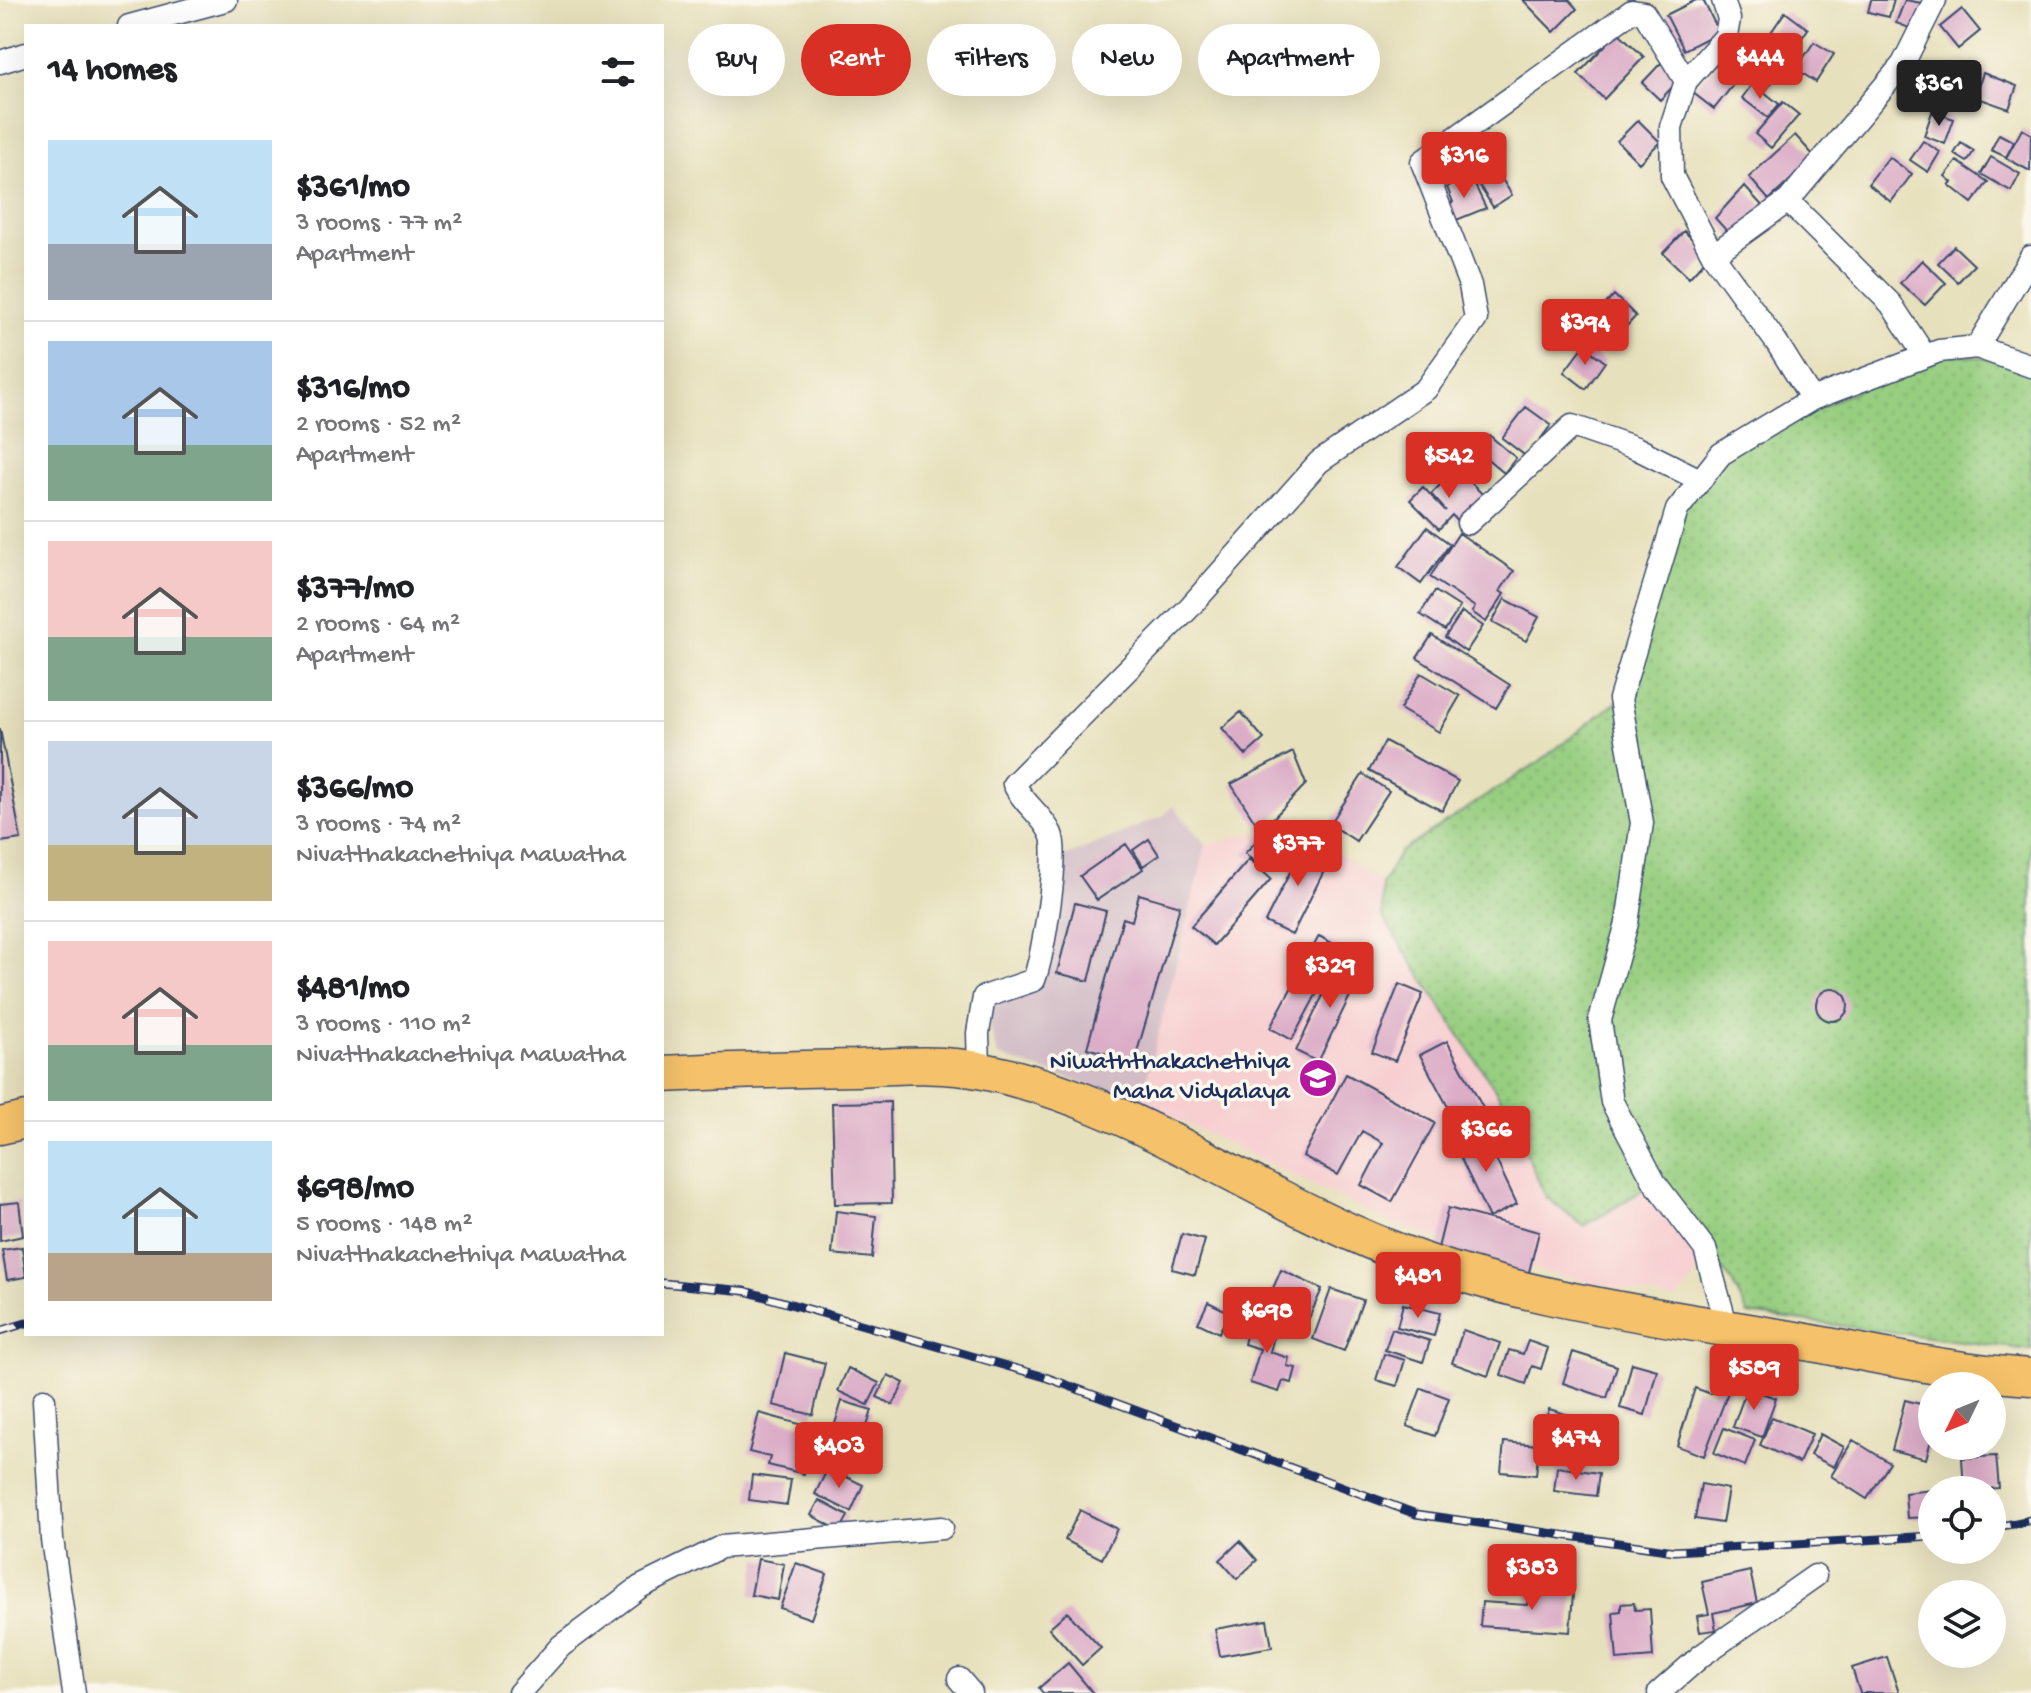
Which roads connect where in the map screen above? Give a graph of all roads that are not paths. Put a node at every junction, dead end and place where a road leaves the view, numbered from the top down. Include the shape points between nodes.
1 (226, 0) edge
2 (1723, 0) edge
3 (1935, 0) edge
4 (136, 24) edge
5 (24, 55) edge
6 (0, 62) edge
7 (1686, 81) junction
8 (1788, 201) junction
9 (1713, 255) junction
10 (2031, 257) edge
11 (1977, 347) junction
12 (1925, 356) junction
13 (2031, 366) edge
14 (1812, 399) junction
15 (1700, 480) junction
16 (1468, 523) dead end
17 (979, 1070) junction
18 (664, 1074) edge
19 (24, 1120) edge
20 (0, 1126) edge
21 (1727, 1328) junction
22 (2031, 1377) edge
23 (44, 1400) dead end
24 (942, 1528) dead end
25 (1815, 1576) dead end
26 (74, 1693) edge
27 (519, 1693) edge
28 (1659, 1693) edge

1 - 4 street
2 - 7 street via 1729,19 1726,36
3 - 8 street via 1903,64
5 - 6 street
7 - 9 street via 1671,127 1672,176
7 - 17 street via 1644,13 1632,11 1422,162 1470,285 1476,319 1426,389 1319,462 1188,609 1014,784 1020,799 1053,837 1054,861 1041,961 1034,980 984,997
8 - 9 street
8 - 12 street via 1891,304
9 - 14 street
10 - 11 street
11 - 12 street
11 - 13 street
12 - 14 street
14 - 15 street via 1721,454
15 - 16 street via 1636,448 1572,426
15 - 21 street via 1677,510 1620,699 1642,823 1627,923 1600,1020 1612,1102 1655,1183 1705,1249
17 - 18 highway via 890,1066
17 - 21 highway via 1030,1081 1108,1112 1384,1247 1440,1268
19 - 20 highway
21 - 22 highway
23 - 26 street via 52,1539
24 - 27 street via 721,1547 640,1587 561,1646
25 - 28 street via 1701,1656

